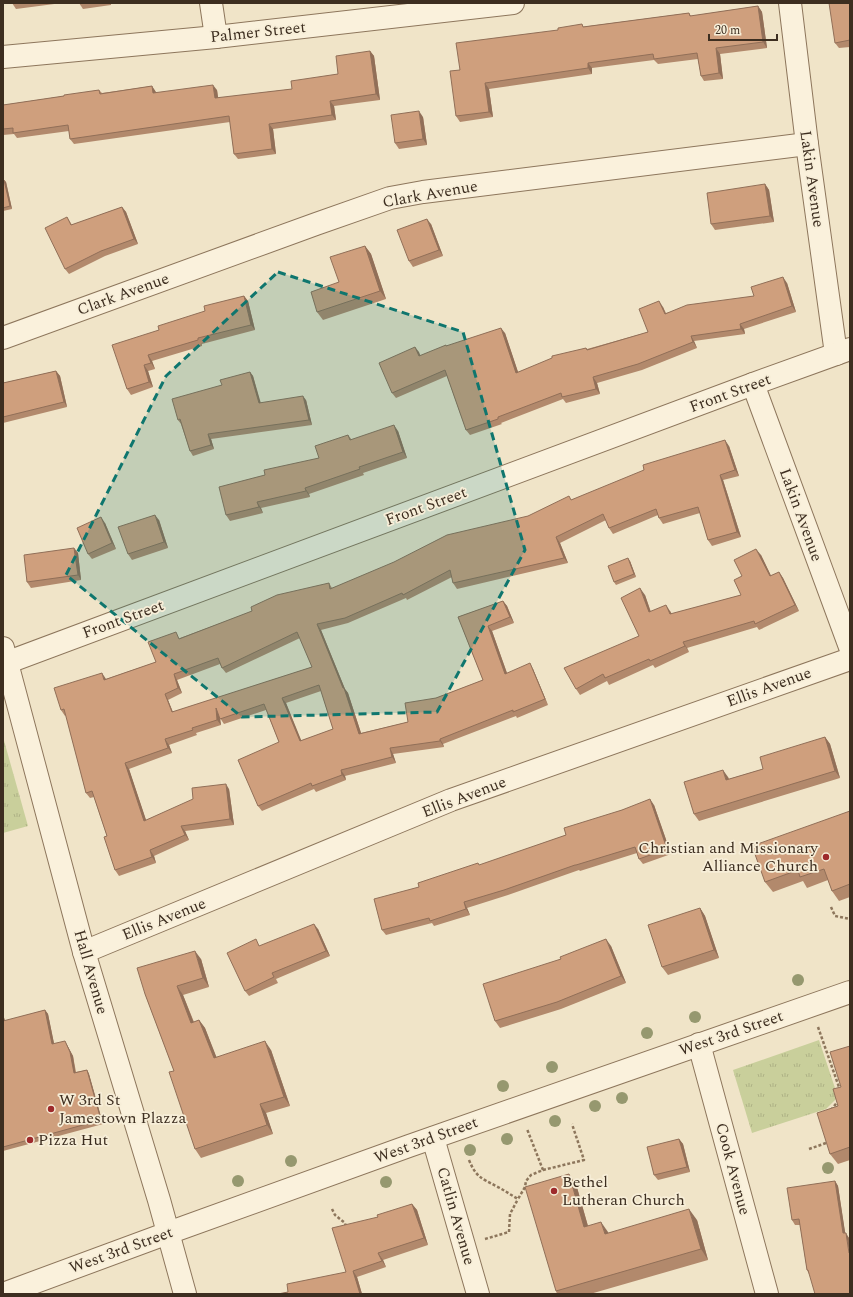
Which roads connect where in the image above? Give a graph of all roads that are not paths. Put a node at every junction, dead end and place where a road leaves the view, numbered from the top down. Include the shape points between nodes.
1 (211, 3) edge
2 (513, 3) edge
3 (790, 3) edge
4 (216, 38) junction
5 (3, 57) edge
6 (807, 144) junction
7 (3, 338) edge
8 (843, 352) edge
9 (753, 384) junction
10 (850, 647) edge
11 (4, 658) edge
12 (850, 658) edge
13 (84, 952) junction
14 (850, 992) edge
15 (700, 1044) junction
16 (433, 1138) junction
17 (168, 1233) junction
18 (3, 1294) edge
19 (185, 1294) edge
20 (478, 1294) edge
21 (767, 1294) edge

1 - 4 street
2 - 4 street, Palmer Street
3 - 6 street, Lakin Avenue
4 - 5 street, Palmer Street
6 - 7 street, Clark Avenue via 390,198
6 - 8 street, Lakin Avenue
8 - 9 street, Front Street
9 - 10 street, Lakin Avenue
9 - 11 street, Front Street
11 - 13 street, Hall Avenue
12 - 13 street, Ellis Avenue via 451,800
13 - 17 street, Hall Avenue
14 - 15 street, West 3rd Street
15 - 16 street, West 3rd Street
15 - 21 street, Cook Avenue
16 - 17 street, West 3rd Street
16 - 20 street, Catlin Avenue
17 - 18 street, West 3rd Street
17 - 19 street, Hall Avenue

